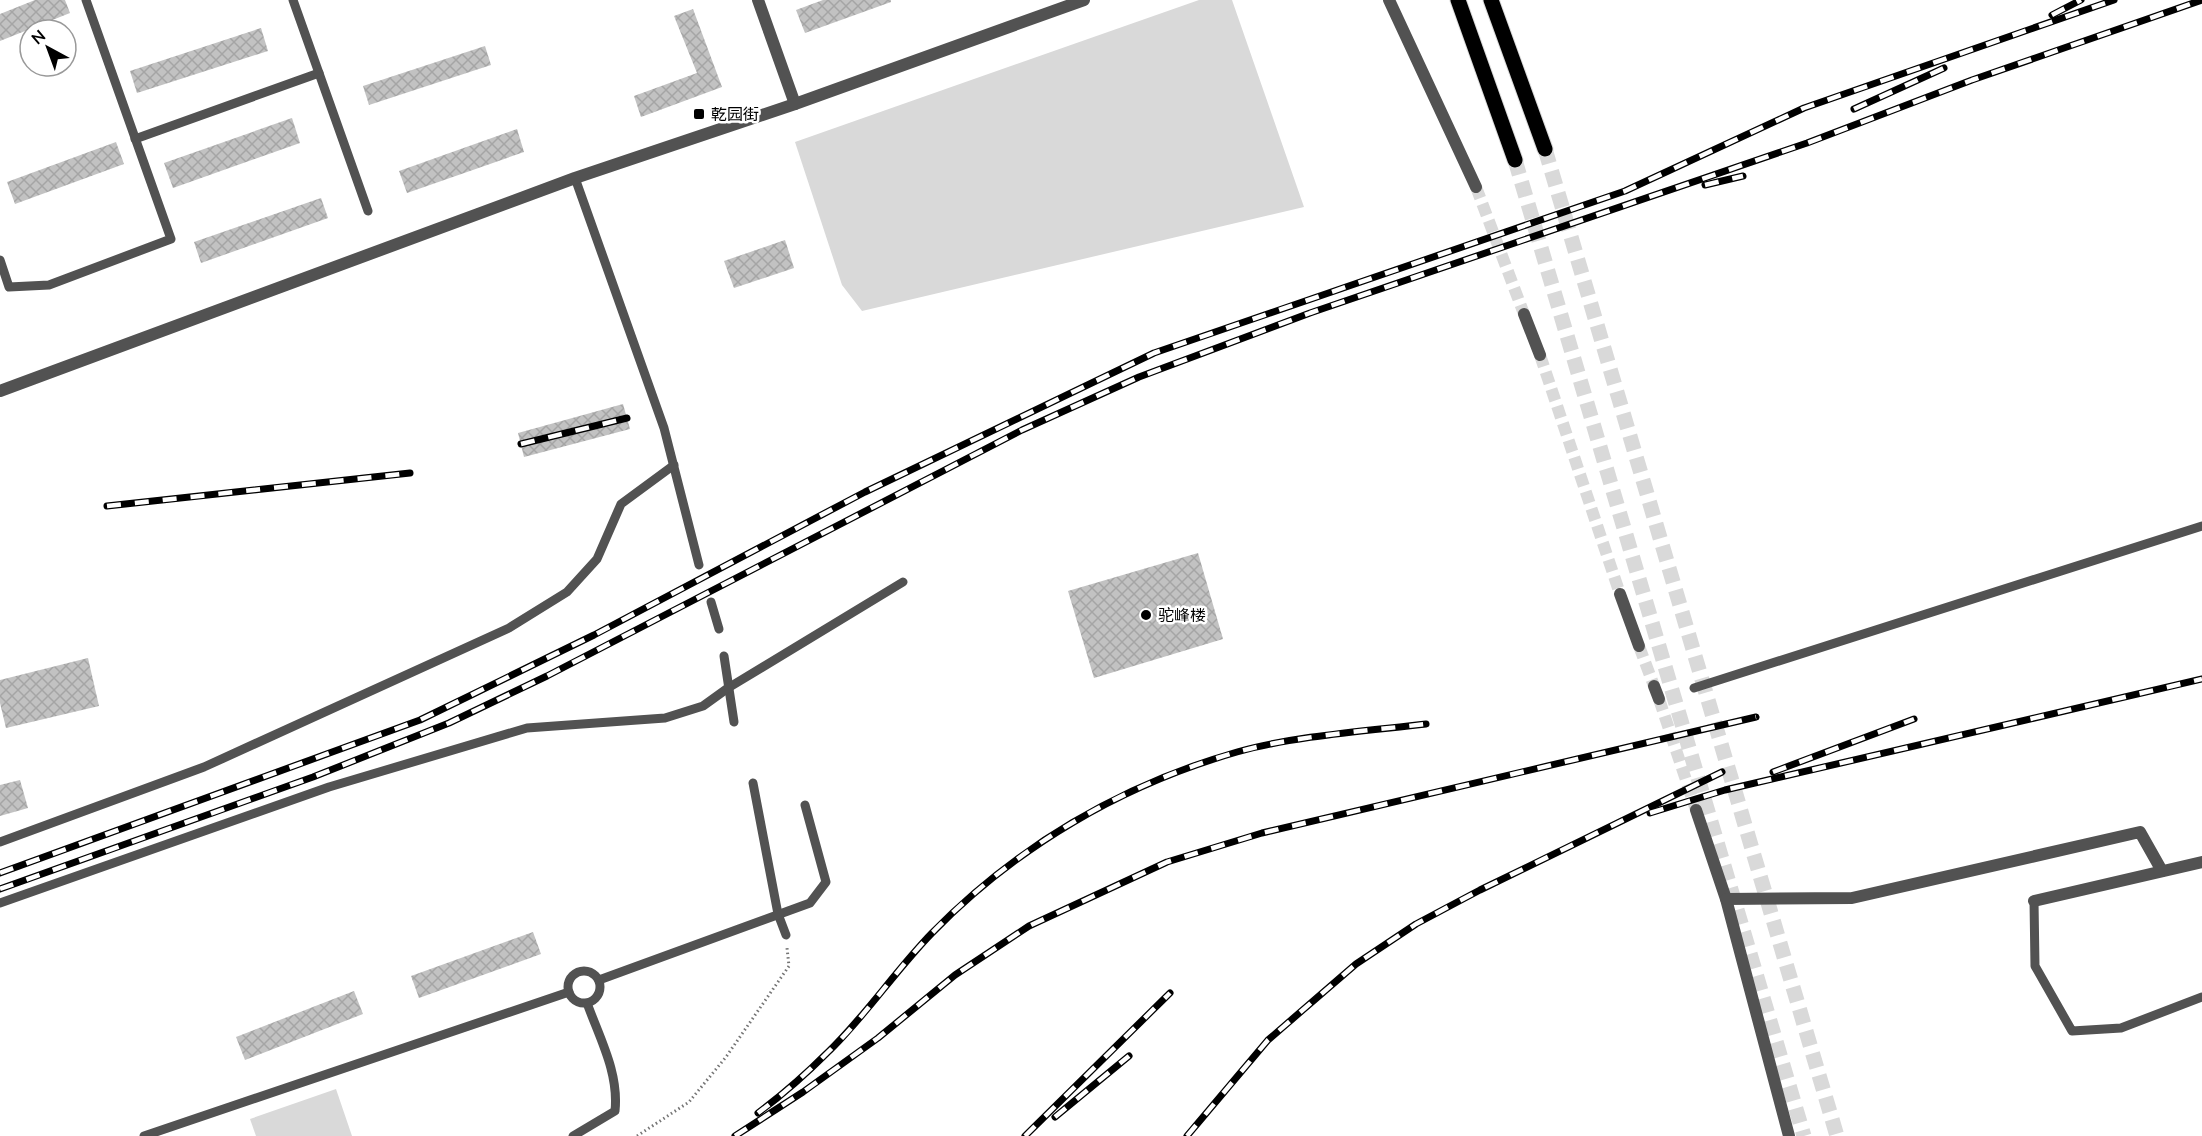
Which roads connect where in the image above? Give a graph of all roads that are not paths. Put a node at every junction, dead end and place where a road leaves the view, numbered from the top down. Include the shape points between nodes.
1 (86, 0) edge
2 (293, 0) edge
3 (758, 0) edge
4 (1084, 0) edge
5 (1389, 0) edge
6 (1458, 0) edge
7 (1491, 0) edge
8 (319, 73) junction
9 (795, 104) junction
10 (135, 139) junction
11 (1545, 149) tunnel mouth
12 (1515, 160) tunnel mouth
13 (575, 178) junction
14 (1476, 187) tunnel mouth
15 (368, 211) dead end
16 (0, 260) edge
17 (1524, 314) tunnel mouth
18 (1540, 355) tunnel mouth
19 (0, 391) edge
20 (674, 465) junction
21 (2202, 526) edge
22 (699, 565) dead end
23 (903, 582) dead end
24 (1620, 594) tunnel mouth
25 (711, 602) dead end
26 (719, 629) dead end
27 (1639, 646) tunnel mouth
28 (724, 657) dead end
29 (1654, 686) tunnel mouth
30 (729, 688) junction
31 (1694, 688) dead end
32 (1659, 699) tunnel mouth
33 (734, 722) dead end
34 (753, 783) dead end
35 (805, 805) dead end
36 (1696, 810) tunnel mouth
37 (0, 842) edge
38 (2202, 862) edge
39 (2162, 871) junction
40 (1726, 899) junction
41 (2034, 901) joint
42 (0, 903) edge
43 (778, 914) junction
44 (786, 935) road end
45 (599, 981) junction
46 (569, 992) junction
47 (2202, 997) edge
48 (587, 1003) junction
49 (144, 1136) edge
50 (573, 1136) edge
51 (1789, 1136) edge

1 - 10 lane
2 - 8 lane
3 - 9 street
4 - 9 street
5 - 14 street
6 - 12 main road
7 - 11 main road
8 - 10 lane
8 - 15 lane
9 - 13 street
10 - 16 lane via 171,239 49,285 9,287
13 - 19 street
13 - 20 lane
17 - 18 street
20 - 22 lane
20 - 37 lane via 621,504 597,560 567,592 509,628 204,767
21 - 31 lane
23 - 30 lane
24 - 27 street
25 - 26 lane
28 - 30 lane
29 - 32 street
30 - 33 lane
30 - 42 lane via 703,706 666,718 527,728 329,788
34 - 43 lane
35 - 43 lane via 826,882 810,903
36 - 40 street
38 - 39 street
39 - 40 street via 2140,832 1852,898
39 - 41 street
40 - 51 street
41 - 47 lane via 2035,966 2072,1031 2121,1028
43 - 44 lane
43 - 45 lane
45 - 46 lane via 586,971 577,972 568,986
45 - 48 lane via 597,998
46 - 48 lane via 571,997
46 - 49 lane
48 - 50 lane via 612,1068 617,1090 615,1111

